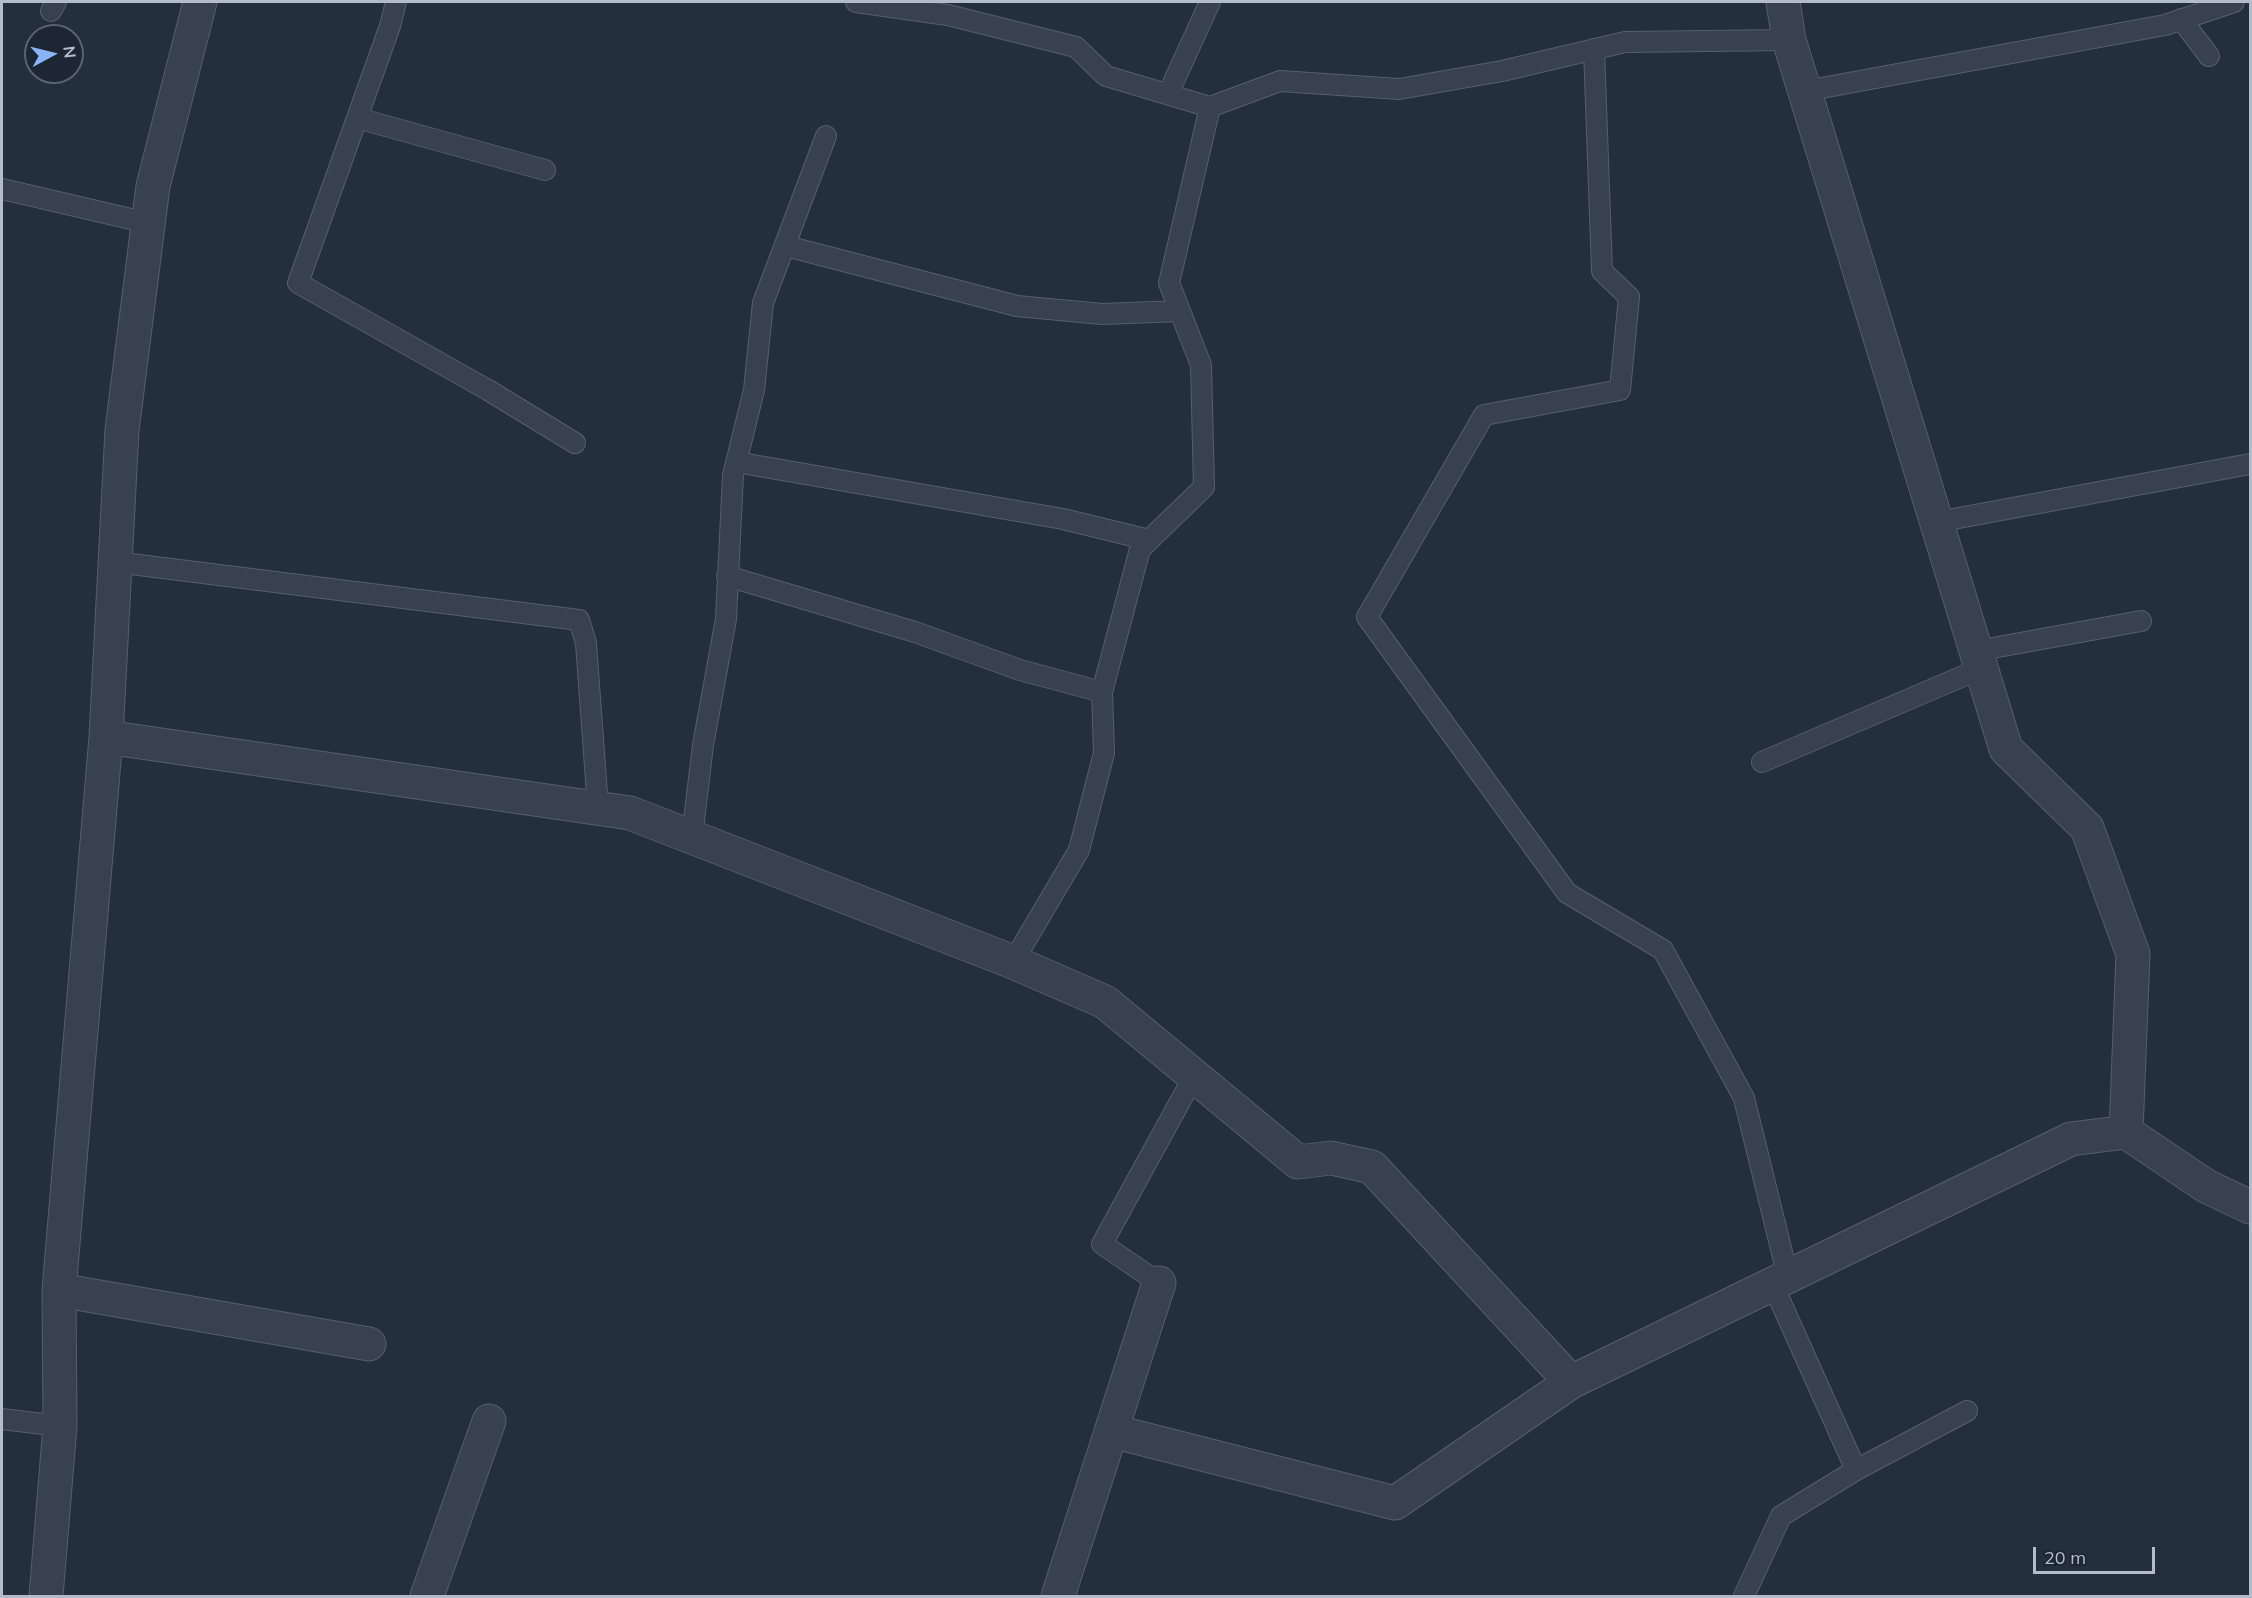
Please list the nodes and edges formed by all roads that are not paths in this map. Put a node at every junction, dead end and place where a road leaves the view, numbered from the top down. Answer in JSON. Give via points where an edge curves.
{"nodes":[{"id":1,"x":200,"y":2,"type":"edge"},
{"id":2,"x":396,"y":2,"type":"edge"},
{"id":3,"x":855,"y":2,"type":"edge"},
{"id":4,"x":1210,"y":2,"type":"edge"},
{"id":5,"x":1783,"y":2,"type":"edge"},
{"id":6,"x":2234,"y":2,"type":"edge"},
{"id":7,"x":934,"y":7,"type":"edge"},
{"id":8,"x":2181,"y":19,"type":"junction"},
{"id":9,"x":1789,"y":40,"type":"junction"},
{"id":10,"x":1594,"y":49,"type":"junction"},
{"id":11,"x":2209,"y":56,"type":"dead end"},
{"id":12,"x":1805,"y":91,"type":"junction"},
{"id":13,"x":1168,"y":94,"type":"junction"},
{"id":14,"x":1210,"y":107,"type":"junction"},
{"id":15,"x":357,"y":118,"type":"junction"},
{"id":16,"x":826,"y":136,"type":"dead end"},
{"id":17,"x":545,"y":170,"type":"dead end"},
{"id":18,"x":2,"y":189,"type":"edge"},
{"id":19,"x":148,"y":223,"type":"junction"},
{"id":20,"x":786,"y":246,"type":"junction"},
{"id":21,"x":1179,"y":311,"type":"junction"},
{"id":22,"x":575,"y":443,"type":"dead end"},
{"id":23,"x":736,"y":462,"type":"junction"},
{"id":24,"x":2250,"y":464,"type":"edge"},
{"id":25,"x":1937,"y":522,"type":"junction"},
{"id":26,"x":1149,"y":540,"type":"junction"},
{"id":27,"x":115,"y":562,"type":"junction"},
{"id":28,"x":727,"y":576,"type":"junction"},
{"id":29,"x":2140,"y":621,"type":"dead end"},
{"id":30,"x":1979,"y":660,"type":"junction"},
{"id":31,"x":1102,"y":692,"type":"junction"},
{"id":32,"x":106,"y":737,"type":"junction"},
{"id":33,"x":1762,"y":762,"type":"dead end"},
{"id":34,"x":598,"y":808,"type":"junction"},
{"id":35,"x":692,"y":837,"type":"junction"},
{"id":36,"x":1013,"y":962,"type":"junction"},
{"id":37,"x":1194,"y":1076,"type":"junction"},
{"id":38,"x":2126,"y":1132,"type":"junction"},
{"id":39,"x":2250,"y":1207,"type":"edge"},
{"id":40,"x":1781,"y":1281,"type":"junction"},
{"id":41,"x":1159,"y":1283,"type":"joint"},
{"id":42,"x":59,"y":1290,"type":"junction"},
{"id":43,"x":369,"y":1344,"type":"dead end"},
{"id":44,"x":1571,"y":1382,"type":"junction"},
{"id":45,"x":1967,"y":1411,"type":"dead end"},
{"id":46,"x":2,"y":1419,"type":"edge"},
{"id":47,"x":489,"y":1420,"type":"dead end"},
{"id":48,"x":60,"y":1426,"type":"junction"},
{"id":49,"x":1112,"y":1431,"type":"junction"},
{"id":50,"x":1856,"y":1470,"type":"junction"},
{"id":51,"x":46,"y":1596,"type":"edge"},
{"id":52,"x":427,"y":1596,"type":"edge"},
{"id":53,"x":1058,"y":1596,"type":"edge"},
{"id":54,"x":1744,"y":1596,"type":"edge"}],
"edges":[{"from":1,"to":19,"type":"street","via":[[153,186]]},
{"from":2,"to":15,"type":"lane"},
{"from":3,"to":7,"type":"lane"},
{"from":4,"to":13,"type":"lane"},
{"from":5,"to":9,"type":"street"},
{"from":6,"to":8,"type":"lane"},
{"from":7,"to":13,"type":"lane","via":[[1076,47],[1106,76]]},
{"from":8,"to":11,"type":"lane"},
{"from":8,"to":12,"type":"lane"},
{"from":9,"to":10,"type":"lane","via":[[1625,42]]},
{"from":9,"to":12,"type":"street"},
{"from":10,"to":14,"type":"lane","via":[[1502,71],[1399,89],[1280,81]]},
{"from":10,"to":40,"type":"lane","via":[[1602,271],[1629,297],[1620,390],[1484,415],[1367,616],[1567,893],[1663,950],[1744,1098]]},
{"from":12,"to":25,"type":"street"},
{"from":13,"to":14,"type":"lane"},
{"from":14,"to":21,"type":"lane","via":[[1168,282]]},
{"from":15,"to":17,"type":"lane"},
{"from":15,"to":22,"type":"lane","via":[[298,283]]},
{"from":16,"to":20,"type":"lane"},
{"from":18,"to":19,"type":"lane"},
{"from":19,"to":27,"type":"street","via":[[122,430]]},
{"from":20,"to":21,"type":"lane","via":[[1017,306],[1102,314]]},
{"from":20,"to":23,"type":"lane","via":[[763,303],[754,390]]},
{"from":21,"to":26,"type":"lane","via":[[1201,365],[1204,487]]},
{"from":23,"to":26,"type":"lane","via":[[1063,519]]},
{"from":23,"to":28,"type":"lane"},
{"from":24,"to":25,"type":"lane"},
{"from":25,"to":30,"type":"street"},
{"from":26,"to":31,"type":"lane","via":[[1140,549]]},
{"from":27,"to":32,"type":"street"},
{"from":27,"to":34,"type":"lane","via":[[579,620],[586,643]]},
{"from":28,"to":31,"type":"lane","via":[[915,632],[1020,670]]},
{"from":28,"to":35,"type":"lane","via":[[726,619],[703,745]]},
{"from":29,"to":30,"type":"lane"},
{"from":30,"to":33,"type":"lane"},
{"from":30,"to":38,"type":"street","via":[[2006,749],[2087,828],[2133,954]]},
{"from":31,"to":36,"type":"lane","via":[[1104,753],[1079,850]]},
{"from":32,"to":34,"type":"street"},
{"from":32,"to":42,"type":"street"},
{"from":34,"to":35,"type":"street","via":[[630,813]]},
{"from":35,"to":36,"type":"street"},
{"from":36,"to":37,"type":"street","via":[[1105,1002]]},
{"from":37,"to":41,"type":"lane","via":[[1102,1244]]},
{"from":37,"to":44,"type":"street","via":[[1298,1162],[1331,1158],[1372,1167]]},
{"from":38,"to":39,"type":"street","via":[[2206,1186]]},
{"from":38,"to":40,"type":"street","via":[[2071,1139]]},
{"from":40,"to":44,"type":"street"},
{"from":40,"to":50,"type":"lane"},
{"from":41,"to":49,"type":"street"},
{"from":42,"to":43,"type":"street"},
{"from":42,"to":48,"type":"street"},
{"from":44,"to":49,"type":"street","via":[[1395,1503]]},
{"from":45,"to":50,"type":"lane"},
{"from":46,"to":48,"type":"lane"},
{"from":47,"to":52,"type":"street"},
{"from":48,"to":51,"type":"street"},
{"from":49,"to":53,"type":"street"},
{"from":50,"to":54,"type":"lane","via":[[1780,1516]]}]}
